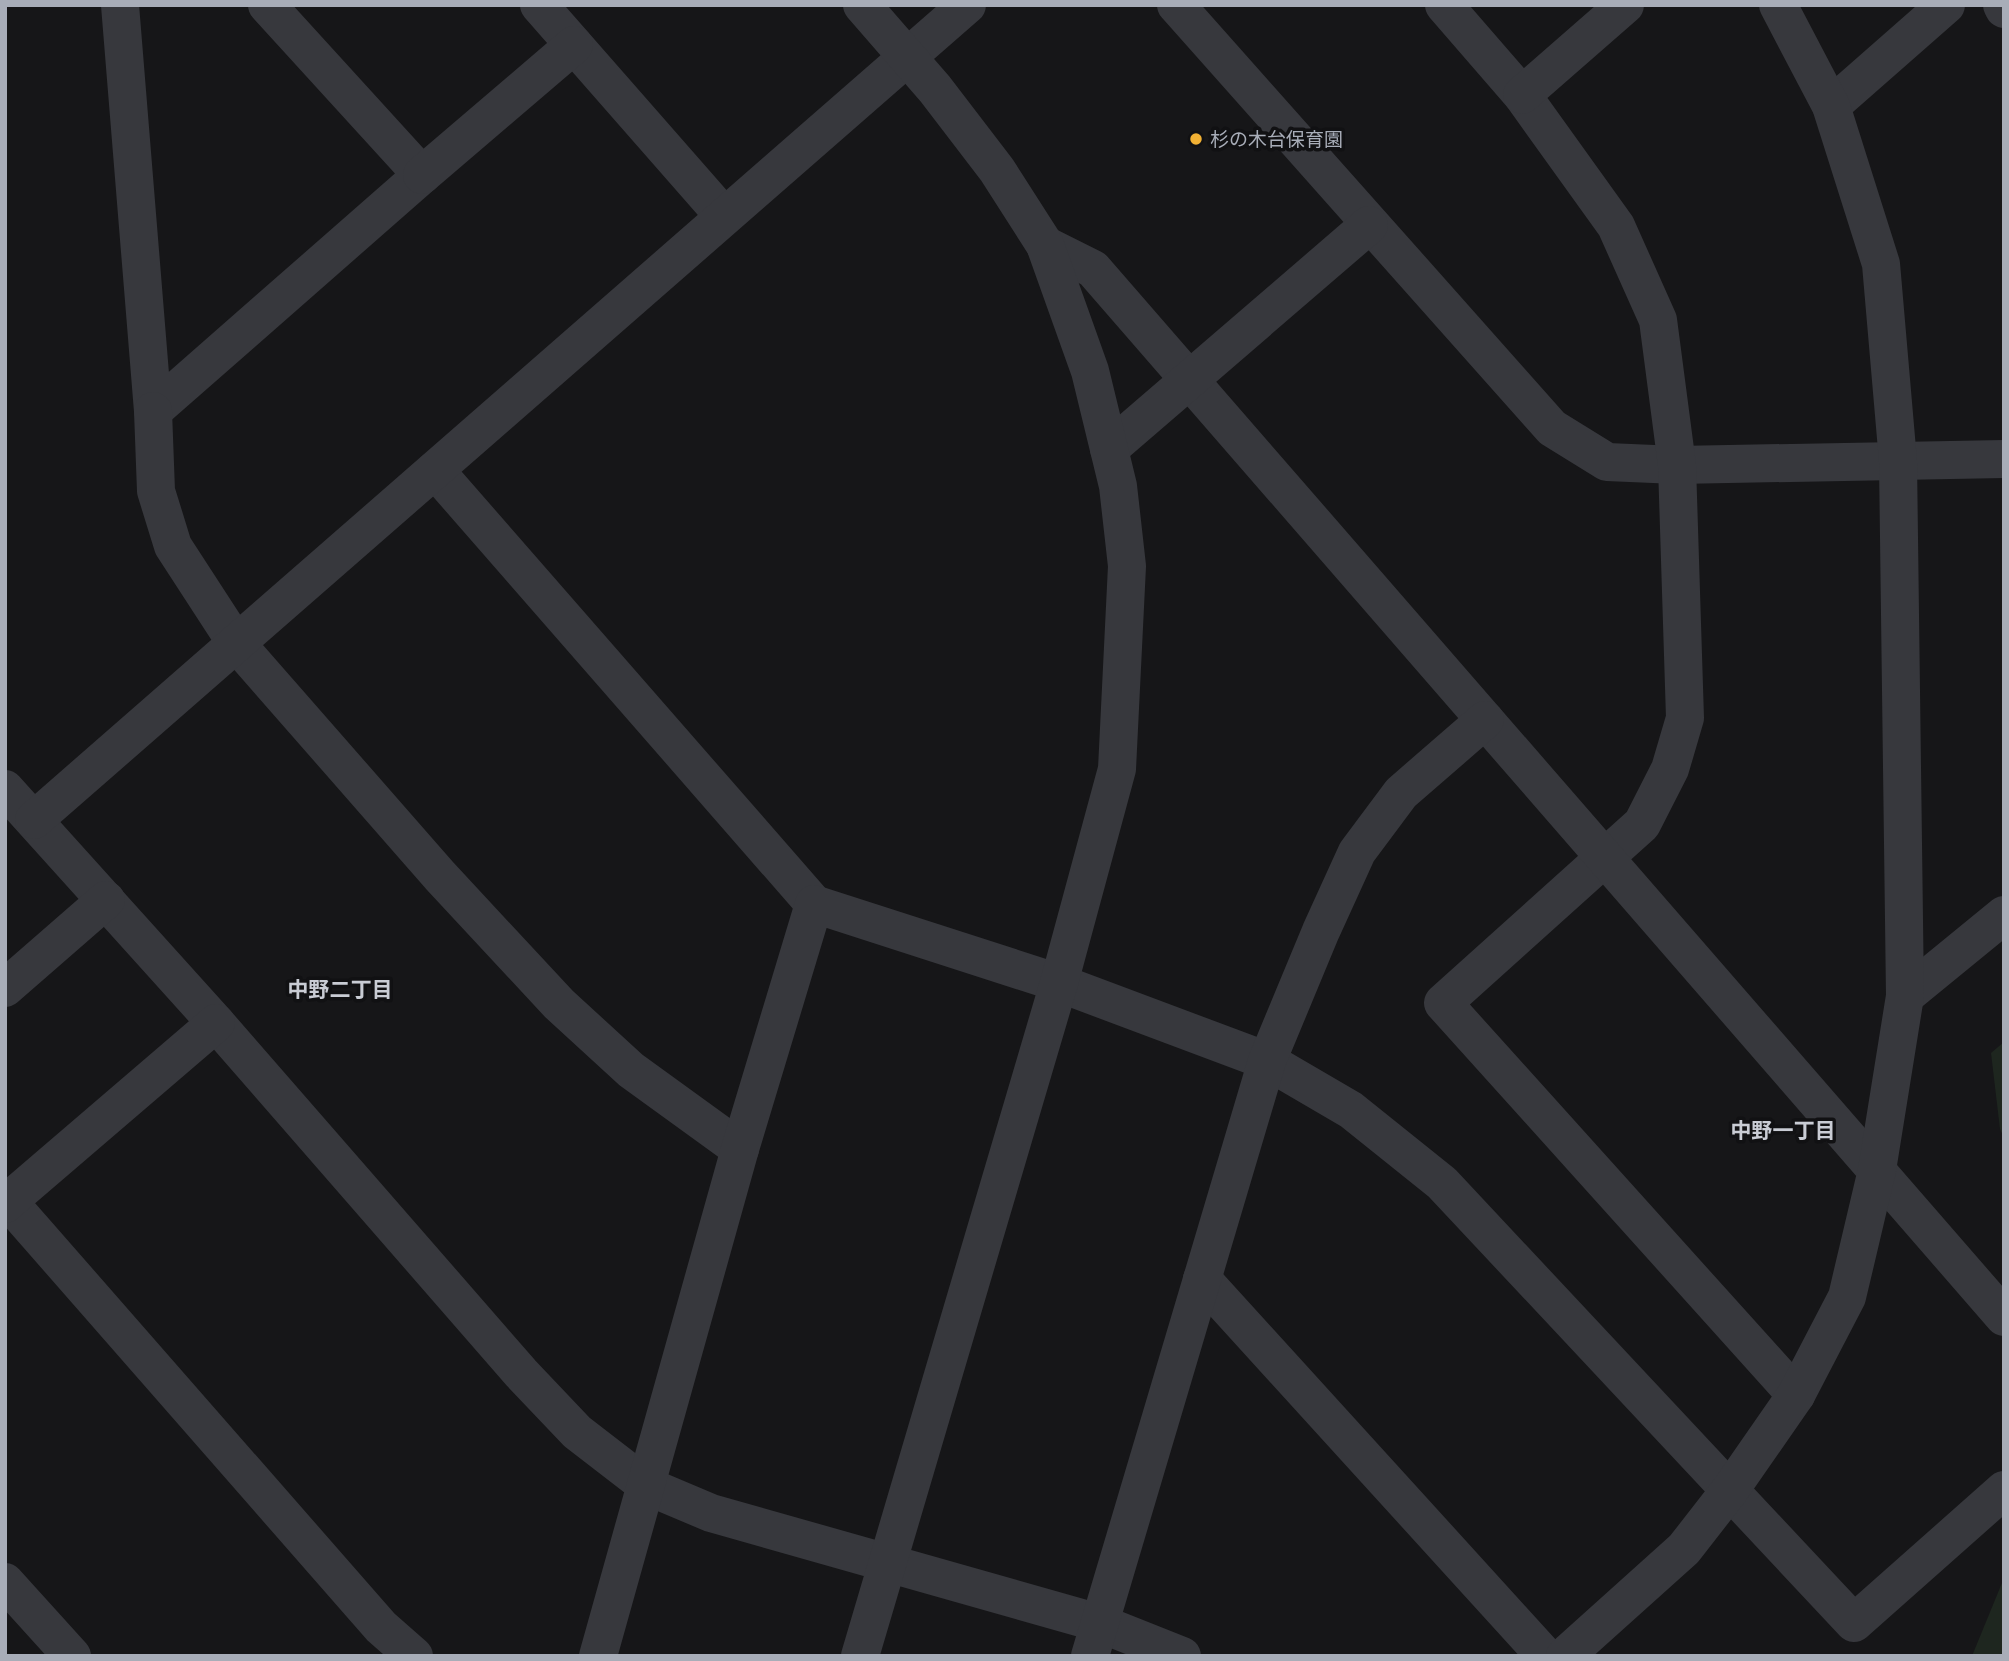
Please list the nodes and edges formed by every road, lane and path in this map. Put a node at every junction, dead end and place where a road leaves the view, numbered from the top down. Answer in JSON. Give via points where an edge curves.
{"nodes":[{"id":1,"x":120,"y":5,"type":"edge"},
{"id":2,"x":267,"y":5,"type":"edge"},
{"id":3,"x":539,"y":5,"type":"edge"},
{"id":4,"x":862,"y":5,"type":"edge"},
{"id":5,"x":967,"y":5,"type":"edge"},
{"id":6,"x":1176,"y":5,"type":"edge"},
{"id":7,"x":1444,"y":5,"type":"edge"},
{"id":8,"x":1625,"y":5,"type":"edge"},
{"id":9,"x":1778,"y":5,"type":"edge"},
{"id":10,"x":1946,"y":5,"type":"edge"},
{"id":11,"x":574,"y":45,"type":"junction"},
{"id":12,"x":907,"y":56,"type":"junction"},
{"id":13,"x":1522,"y":95,"type":"junction"},
{"id":14,"x":1830,"y":106,"type":"junction"},
{"id":15,"x":422,"y":176,"type":"junction"},
{"id":16,"x":724,"y":216,"type":"junction"},
{"id":17,"x":1369,"y":225,"type":"junction"},
{"id":18,"x":1045,"y":245,"type":"junction"},
{"id":19,"x":1189,"y":379,"type":"junction"},
{"id":20,"x":153,"y":411,"type":"junction"},
{"id":21,"x":1109,"y":449,"type":"junction"},
{"id":22,"x":2004,"y":459,"type":"edge"},
{"id":23,"x":1898,"y":461,"type":"junction"},
{"id":24,"x":1677,"y":465,"type":"junction"},
{"id":25,"x":435,"y":470,"type":"junction"},
{"id":26,"x":236,"y":643,"type":"junction"},
{"id":27,"x":1485,"y":720,"type":"junction"},
{"id":28,"x":5,"y":789,"type":"edge"},
{"id":29,"x":34,"y":821,"type":"junction"},
{"id":30,"x":1605,"y":858,"type":"junction"},
{"id":31,"x":106,"y":900,"type":"junction"},
{"id":32,"x":814,"y":904,"type":"junction"},
{"id":33,"x":2004,"y":915,"type":"edge"},
{"id":34,"x":1059,"y":983,"type":"junction"},
{"id":35,"x":5,"y":988,"type":"edge"},
{"id":36,"x":1905,"y":996,"type":"junction"},
{"id":37,"x":216,"y":1023,"type":"junction"},
{"id":38,"x":1267,"y":1061,"type":"junction"},
{"id":39,"x":740,"y":1149,"type":"junction"},
{"id":40,"x":1877,"y":1170,"type":"junction"},
{"id":41,"x":7,"y":1203,"type":"edge"},
{"id":42,"x":1202,"y":1279,"type":"junction"},
{"id":43,"x":2004,"y":1317,"type":"edge"},
{"id":44,"x":1797,"y":1395,"type":"junction"},
{"id":45,"x":647,"y":1486,"type":"junction"},
{"id":46,"x":1730,"y":1490,"type":"junction"},
{"id":47,"x":2004,"y":1490,"type":"edge"},
{"id":48,"x":887,"y":1563,"type":"junction"},
{"id":49,"x":5,"y":1582,"type":"edge"},
{"id":50,"x":1095,"y":1639,"type":"edge"},
{"id":51,"x":72,"y":1656,"type":"edge"},
{"id":52,"x":414,"y":1656,"type":"edge"},
{"id":53,"x":598,"y":1656,"type":"edge"},
{"id":54,"x":860,"y":1656,"type":"edge"},
{"id":55,"x":1182,"y":1656,"type":"edge"},
{"id":56,"x":1545,"y":1656,"type":"edge"},
{"id":57,"x":1565,"y":1656,"type":"edge"}],
"edges":[{"from":1,"to":20,"type":"street"},
{"from":2,"to":15,"type":"street"},
{"from":3,"to":11,"type":"street"},
{"from":4,"to":12,"type":"street"},
{"from":5,"to":12,"type":"street"},
{"from":6,"to":17,"type":"street"},
{"from":7,"to":13,"type":"street"},
{"from":8,"to":13,"type":"street"},
{"from":9,"to":14,"type":"street"},
{"from":10,"to":14,"type":"street"},
{"from":11,"to":15,"type":"street"},
{"from":11,"to":16,"type":"street"},
{"from":12,"to":16,"type":"street"},
{"from":12,"to":18,"type":"street","via":[[997,170]]},
{"from":13,"to":24,"type":"street","via":[[1616,226],[1658,320]]},
{"from":14,"to":23,"type":"street","via":[[1881,264]]},
{"from":15,"to":20,"type":"street"},
{"from":16,"to":25,"type":"street"},
{"from":17,"to":19,"type":"street"},
{"from":17,"to":24,"type":"street","via":[[1552,428],[1607,462]]},
{"from":18,"to":19,"type":"street","via":[[1093,270]]},
{"from":18,"to":21,"type":"street","via":[[1090,371]]},
{"from":19,"to":21,"type":"street"},
{"from":19,"to":27,"type":"street"},
{"from":20,"to":26,"type":"street","via":[[156,491],[173,546]]},
{"from":21,"to":34,"type":"street","via":[[1127,566],[1117,769]]},
{"from":22,"to":23,"type":"street"},
{"from":23,"to":24,"type":"street"},
{"from":23,"to":36,"type":"street"},
{"from":24,"to":30,"type":"street","via":[[1685,718],[1670,769],[1642,824]]},
{"from":25,"to":26,"type":"street"},
{"from":25,"to":32,"type":"street"},
{"from":26,"to":29,"type":"street"},
{"from":26,"to":39,"type":"street","via":[[440,876],[559,1003],[631,1070]]},
{"from":27,"to":30,"type":"street"},
{"from":27,"to":38,"type":"street","via":[[1401,793],[1357,852]]},
{"from":28,"to":29,"type":"street"},
{"from":29,"to":31,"type":"street"},
{"from":30,"to":40,"type":"street"},
{"from":30,"to":44,"type":"street","via":[[1443,1003]]},
{"from":31,"to":35,"type":"street"},
{"from":31,"to":37,"type":"street"},
{"from":32,"to":34,"type":"street"},
{"from":32,"to":39,"type":"street"},
{"from":33,"to":36,"type":"street"},
{"from":34,"to":38,"type":"street"},
{"from":34,"to":48,"type":"street"},
{"from":36,"to":40,"type":"street"},
{"from":37,"to":41,"type":"street"},
{"from":37,"to":45,"type":"street","via":[[521,1373],[578,1432]]},
{"from":38,"to":42,"type":"street"},
{"from":38,"to":46,"type":"street","via":[[1351,1110],[1442,1183]]},
{"from":39,"to":45,"type":"street"},
{"from":40,"to":43,"type":"street"},
{"from":40,"to":44,"type":"street","via":[[1847,1297]]},
{"from":41,"to":52,"type":"street","via":[[372,1617]]},
{"from":42,"to":50,"type":"street"},
{"from":42,"to":56,"type":"street"},
{"from":44,"to":46,"type":"street"},
{"from":45,"to":48,"type":"street","via":[[711,1513]]},
{"from":45,"to":53,"type":"street"},
{"from":46,"to":47,"type":"street","via":[[1854,1623]]},
{"from":46,"to":57,"type":"street","via":[[1684,1549]]},
{"from":48,"to":50,"type":"street"},
{"from":48,"to":54,"type":"street"},
{"from":49,"to":51,"type":"street"},
{"from":50,"to":55,"type":"street"}]}
